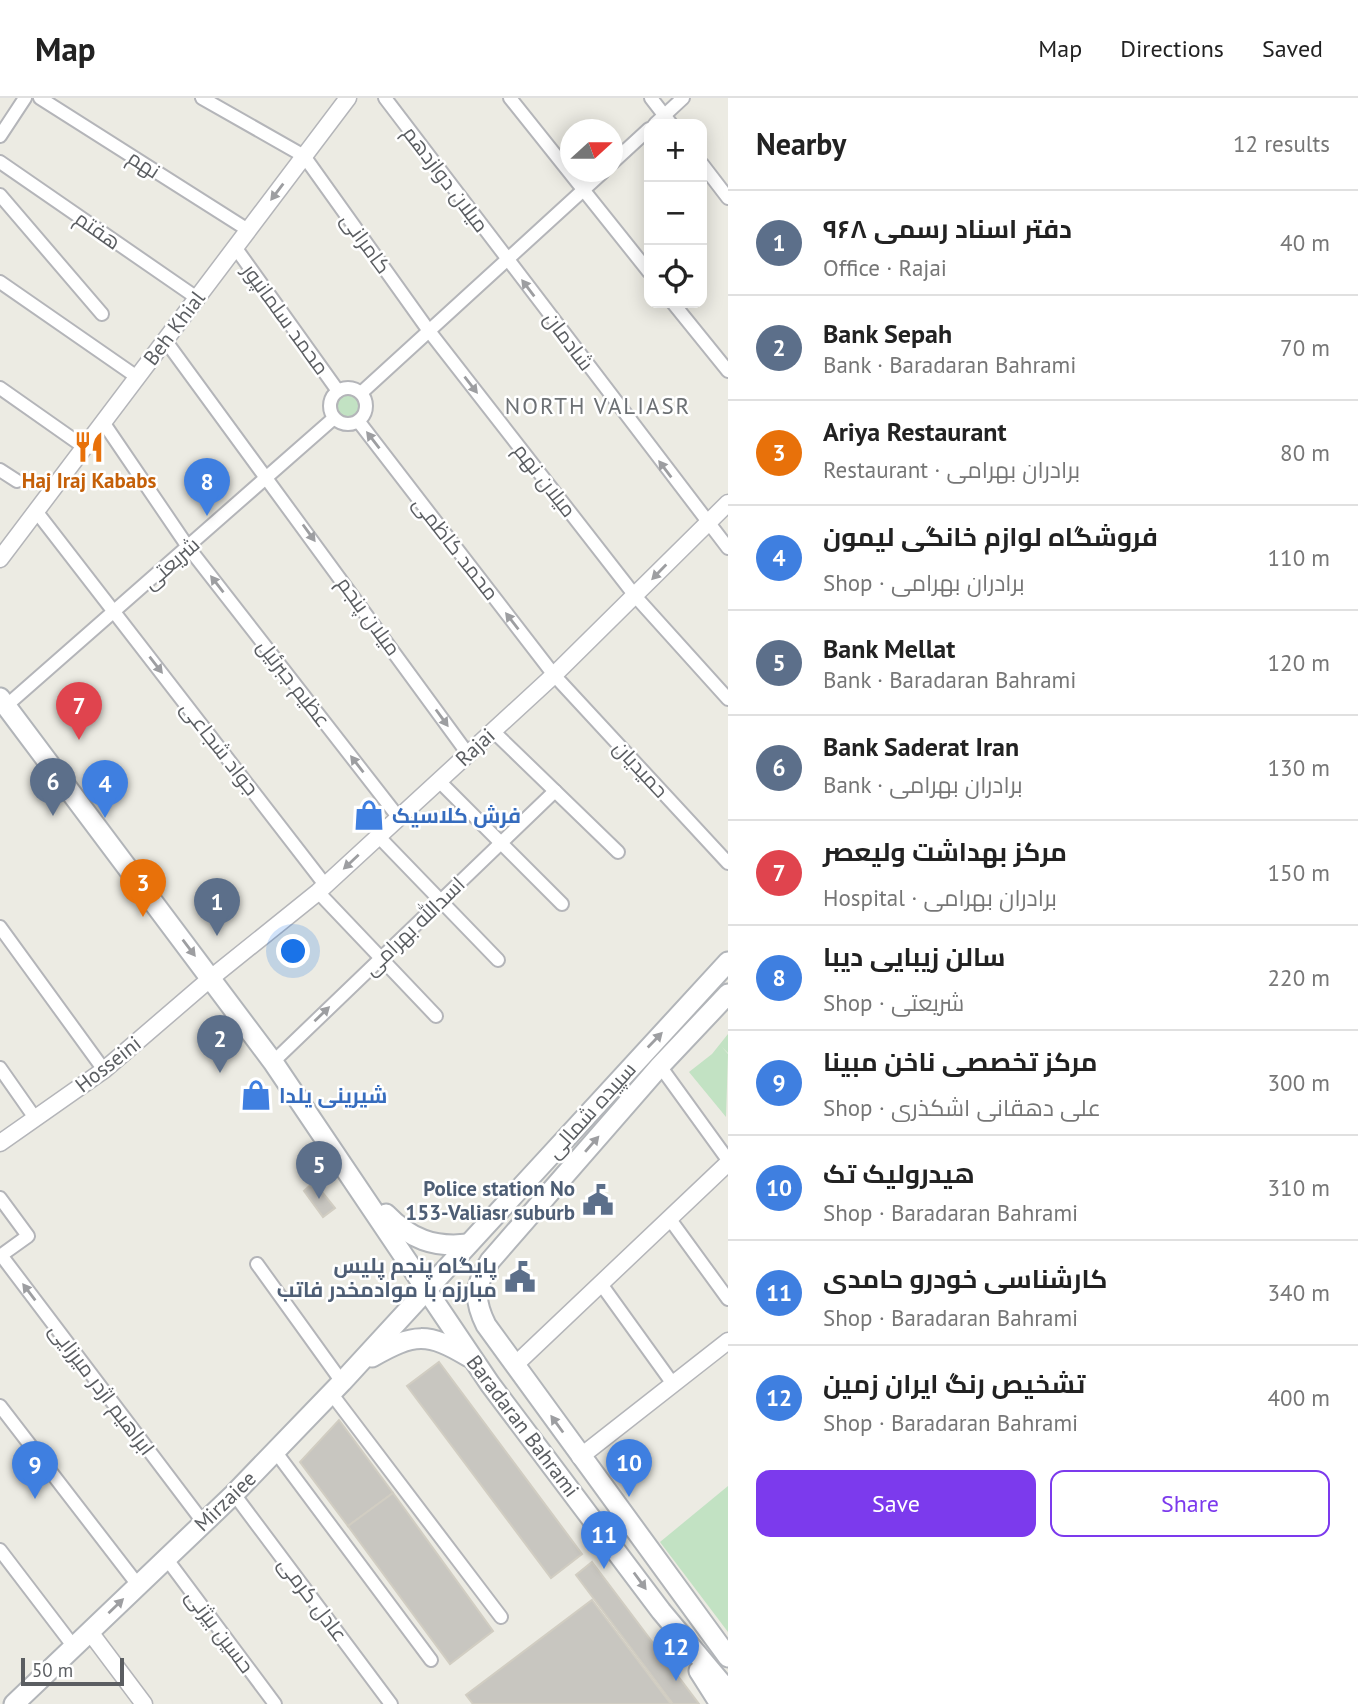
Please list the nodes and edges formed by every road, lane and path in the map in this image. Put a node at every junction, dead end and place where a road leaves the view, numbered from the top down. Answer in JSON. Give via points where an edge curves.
{"nodes":[{"id":1,"x":25,"y":98,"type":"edge"},
{"id":2,"x":40,"y":98,"type":"edge"},
{"id":3,"x":202,"y":98,"type":"edge"},
{"id":4,"x":385,"y":98,"type":"edge"},
{"id":5,"x":510,"y":98,"type":"edge"},
{"id":6,"x":652,"y":98,"type":"edge"},
{"id":7,"x":683,"y":98,"type":"edge"},
{"id":8,"x":344,"y":99,"type":"edge"},
{"id":9,"x":663,"y":119,"type":"edge"},
{"id":10,"x":666,"y":119,"type":"edge"},
{"id":11,"x":644,"y":134,"type":"edge"},
{"id":12,"x":0,"y":136,"type":"edge"},
{"id":13,"x":623,"y":153,"type":"edge"},
{"id":14,"x":303,"y":156,"type":"junction"},
{"id":15,"x":0,"y":162,"type":"edge"},
{"id":16,"x":707,"y":171,"type":"edge"},
{"id":17,"x":592,"y":182,"type":"edge"},
{"id":18,"x":583,"y":190,"type":"junction"},
{"id":19,"x":0,"y":195,"type":"edge"},
{"id":20,"x":728,"y":198,"type":"edge"},
{"id":21,"x":248,"y":230,"type":"junction"},
{"id":22,"x":235,"y":247,"type":"junction"},
{"id":23,"x":507,"y":260,"type":"junction"},
{"id":24,"x":644,"y":266,"type":"edge"},
{"id":25,"x":0,"y":282,"type":"edge"},
{"id":26,"x":197,"y":298,"type":"junction"},
{"id":27,"x":677,"y":308,"type":"edge"},
{"id":28,"x":103,"y":314,"type":"dead end"},
{"id":29,"x":429,"y":331,"type":"junction"},
{"id":30,"x":165,"y":340,"type":"junction"},
{"id":31,"x":728,"y":371,"type":"edge"},
{"id":32,"x":137,"y":377,"type":"junction"},
{"id":33,"x":0,"y":388,"type":"edge"},
{"id":34,"x":338,"y":391,"type":"junction"},
{"id":35,"x":361,"y":393,"type":"junction"},
{"id":36,"x":334,"y":418,"type":"junction"},
{"id":37,"x":103,"y":422,"type":"junction"},
{"id":38,"x":359,"y":422,"type":"junction"},
{"id":39,"x":84,"y":447,"type":"junction"},
{"id":40,"x":0,"y":470,"type":"edge"},
{"id":41,"x":269,"y":478,"type":"junction"},
{"id":42,"x":17,"y":481,"type":"dead end"},
{"id":43,"x":728,"y":503,"type":"edge"},
{"id":44,"x":36,"y":511,"type":"junction"},
{"id":45,"x":707,"y":523,"type":"junction"},
{"id":46,"x":188,"y":547,"type":"junction"},
{"id":47,"x":728,"y":548,"type":"edge"},
{"id":48,"x":0,"y":559,"type":"edge"},
{"id":49,"x":636,"y":597,"type":"junction"},
{"id":50,"x":114,"y":611,"type":"junction"},
{"id":51,"x":554,"y":675,"type":"junction"},
{"id":52,"x":728,"y":699,"type":"edge"},
{"id":53,"x":3,"y":702,"type":"edge"},
{"id":54,"x":493,"y":731,"type":"junction"},
{"id":55,"x":468,"y":754,"type":"junction"},
{"id":56,"x":439,"y":780,"type":"junction"},
{"id":57,"x":555,"y":791,"type":"junction"},
{"id":58,"x":399,"y":818,"type":"junction"},
{"id":59,"x":379,"y":837,"type":"junction"},
{"id":60,"x":502,"y":842,"type":"junction"},
{"id":61,"x":618,"y":852,"type":"dead end"},
{"id":62,"x":728,"y":863,"type":"edge"},
{"id":63,"x":322,"y":889,"type":"junction"},
{"id":64,"x":439,"y":901,"type":"junction"},
{"id":65,"x":562,"y":904,"type":"dead end"},
{"id":66,"x":0,"y":927,"type":"edge"},
{"id":67,"x":380,"y":957,"type":"junction"},
{"id":68,"x":498,"y":960,"type":"dead end"},
{"id":69,"x":728,"y":962,"type":"edge"},
{"id":70,"x":211,"y":978,"type":"junction"},
{"id":71,"x":713,"y":978,"type":"junction"},
{"id":72,"x":728,"y":994,"type":"edge"},
{"id":73,"x":436,"y":1016,"type":"dead end"},
{"id":74,"x":273,"y":1062,"type":"junction"},
{"id":75,"x":660,"y":1066,"type":"junction"},
{"id":76,"x":0,"y":1068,"type":"edge"},
{"id":77,"x":103,"y":1070,"type":"junction"},
{"id":78,"x":608,"y":1090,"type":"junction"},
{"id":79,"x":625,"y":1106,"type":"junction"},
{"id":80,"x":35,"y":1118,"type":"junction"},
{"id":81,"x":0,"y":1143,"type":"edge"},
{"id":82,"x":728,"y":1162,"type":"edge"},
{"id":83,"x":355,"y":1180,"type":"junction"},
{"id":84,"x":0,"y":1198,"type":"edge"},
{"id":85,"x":669,"y":1218,"type":"junction"},
{"id":86,"x":468,"y":1244,"type":"junction"},
{"id":87,"x":1,"y":1256,"type":"edge"},
{"id":88,"x":257,"y":1264,"type":"dead end"},
{"id":89,"x":601,"y":1284,"type":"junction"},
{"id":90,"x":426,"y":1289,"type":"junction"},
{"id":91,"x":728,"y":1299,"type":"edge"},
{"id":92,"x":728,"y":1341,"type":"edge"},
{"id":93,"x":512,"y":1361,"type":"junction"},
{"id":94,"x":359,"y":1364,"type":"junction"},
{"id":95,"x":477,"y":1366,"type":"junction"},
{"id":96,"x":673,"y":1384,"type":"junction"},
{"id":97,"x":337,"y":1387,"type":"junction"},
{"id":98,"x":0,"y":1406,"type":"edge"},
{"id":99,"x":275,"y":1451,"type":"junction"},
{"id":100,"x":580,"y":1457,"type":"junction"},
{"id":101,"x":234,"y":1494,"type":"junction"},
{"id":102,"x":203,"y":1522,"type":"junction"},
{"id":103,"x":0,"y":1550,"type":"edge"},
{"id":104,"x":166,"y":1558,"type":"junction"},
{"id":105,"x":138,"y":1585,"type":"junction"},
{"id":106,"x":661,"y":1611,"type":"junction"},
{"id":107,"x":501,"y":1617,"type":"dead end"},
{"id":108,"x":90,"y":1632,"type":"junction"},
{"id":109,"x":712,"y":1632,"type":"junction"},
{"id":110,"x":74,"y":1647,"type":"junction"},
{"id":111,"x":728,"y":1650,"type":"edge"},
{"id":112,"x":728,"y":1657,"type":"edge"},
{"id":113,"x":431,"y":1660,"type":"dead end"},
{"id":114,"x":728,"y":1691,"type":"edge"},
{"id":115,"x":14,"y":1704,"type":"edge"},
{"id":116,"x":144,"y":1704,"type":"edge"},
{"id":117,"x":275,"y":1704,"type":"edge"},
{"id":118,"x":391,"y":1704,"type":"edge"},
{"id":119,"x":720,"y":1704,"type":"edge"}],
"edges":[{"from":1,"to":12,"type":"street"},
{"from":2,"to":21,"type":"street","name":"نهم"},
{"from":3,"to":14,"type":"street"},
{"from":4,"to":23,"type":"street","name":"میلان دوازدهم"},
{"from":5,"to":18,"type":"street"},
{"from":6,"to":9,"type":"street"},
{"from":7,"to":10,"type":"street"},
{"from":8,"to":14,"type":"street","name":"Beh Khial"},
{"from":11,"to":13,"type":"street"},
{"from":14,"to":21,"type":"street","name":"Beh Khial","one_way":true},
{"from":14,"to":29,"type":"street","name":"کامرانی"},
{"from":15,"to":26,"type":"street","name":"هفتم"},
{"from":16,"to":20,"type":"street"},
{"from":17,"to":18,"type":"street"},
{"from":18,"to":23,"type":"street"},
{"from":18,"to":24,"type":"street"},
{"from":19,"to":28,"type":"street"},
{"from":21,"to":22,"type":"street","name":"Beh Khial"},
{"from":22,"to":26,"type":"street","name":"Beh Khial"},
{"from":22,"to":34,"type":"street","name":"محمد سلمانپور"},
{"from":23,"to":29,"type":"street"},
{"from":45,"to":23,"type":"street","name":"شادمان","one_way":true},
{"from":25,"to":32,"type":"street"},
{"from":26,"to":30,"type":"street","name":"Beh Khial"},
{"from":27,"to":31,"type":"street"},
{"from":29,"to":35,"type":"street"},
{"from":29,"to":49,"type":"street","name":"میلان نهم","one_way":true},
{"from":30,"to":32,"type":"street","name":"Beh Khial"},
{"from":30,"to":41,"type":"street","name":"میلان پنجم"},
{"from":32,"to":37,"type":"street","name":"Beh Khial"},
{"from":33,"to":39,"type":"street"},
{"from":34,"to":35,"type":"street","via":[[350,388]]},
{"from":34,"to":36,"type":"street","via":[[330,407]]},
{"from":35,"to":38,"type":"street","via":[[367,405]]},
{"from":36,"to":38,"type":"street","via":[[343,424]]},
{"from":36,"to":41,"type":"street","name":"شریعتی"},
{"from":37,"to":39,"type":"street","name":"Beh Khial"},
{"from":37,"to":46,"type":"street","name":"عظیم جبرئیل"},
{"from":51,"to":38,"type":"street","name":"محمد کاظمی","one_way":true},
{"from":39,"to":44,"type":"street","name":"Beh Khial"},
{"from":40,"to":42,"type":"street"},
{"from":41,"to":46,"type":"street","name":"شریعتی"},
{"from":41,"to":55,"type":"street","name":"میلان پنجم","one_way":true},
{"from":43,"to":45,"type":"street","name":"Rajai"},
{"from":44,"to":48,"type":"street","name":"Beh Khial"},
{"from":44,"to":50,"type":"street","name":"جواد شجاعی"},
{"from":45,"to":47,"type":"street","name":"شادمان"},
{"from":45,"to":49,"type":"street","name":"Rajai","one_way":true},
{"from":46,"to":50,"type":"street","name":"شریعتی"},
{"from":58,"to":46,"type":"street","name":"عظیم جبرئیل","one_way":true},
{"from":49,"to":51,"type":"street","name":"Rajai"},
{"from":49,"to":52,"type":"street","name":"میلان نهم"},
{"from":50,"to":53,"type":"street","name":"شریعتی"},
{"from":50,"to":63,"type":"street","name":"جواد شجاعی","one_way":true},
{"from":51,"to":54,"type":"street","name":"Rajai"},
{"from":51,"to":62,"type":"street","name":"حمیدیان"},
{"from":53,"to":70,"type":"main road","one_way":true},
{"from":54,"to":55,"type":"street","name":"Rajai"},
{"from":54,"to":57,"type":"street"},
{"from":55,"to":56,"type":"street","name":"Rajai"},
{"from":56,"to":58,"type":"street","name":"Rajai"},
{"from":56,"to":60,"type":"street"},
{"from":57,"to":60,"type":"street","name":"اسدالله بهرامی"},
{"from":57,"to":61,"type":"street"},
{"from":58,"to":59,"type":"street","name":"Rajai"},
{"from":59,"to":63,"type":"street","name":"Rajai","one_way":true},
{"from":59,"to":64,"type":"street"},
{"from":60,"to":64,"type":"street","name":"اسدالله بهرامی"},
{"from":60,"to":65,"type":"street"},
{"from":63,"to":67,"type":"street","name":"جواد شجاعی"},
{"from":63,"to":70,"type":"street","name":"Rajai"},
{"from":64,"to":67,"type":"street","name":"اسدالله بهرامی"},
{"from":64,"to":68,"type":"street"},
{"from":66,"to":77,"type":"street"},
{"from":67,"to":73,"type":"street","name":"جواد شجاعی"},
{"from":74,"to":67,"type":"street","name":"اسدالله بهرامی","one_way":true},
{"from":69,"to":71,"type":"main road","name":"سپیده شمالی"},
{"from":70,"to":74,"type":"main road"},
{"from":70,"to":77,"type":"street","name":"Hosseini"},
{"from":71,"to":72,"type":"main road"},
{"from":78,"to":71,"type":"main road","name":"سپیده شمالی","one_way":true},
{"from":72,"to":75,"type":"main road"},
{"from":74,"to":83,"type":"main road"},
{"from":75,"to":79,"type":"main road"},
{"from":75,"to":82,"type":"street"},
{"from":76,"to":80,"type":"street"},
{"from":77,"to":80,"type":"street","name":"Hosseini"},
{"from":78,"to":79,"type":"main road"},
{"from":78,"to":86,"type":"main road","name":"سپیده شمالی"},
{"from":93,"to":79,"type":"main road","name":"Baradaran Bahrami","one_way":true,"via":[[486,1325],[475,1292],[490,1261]]},
{"from":80,"to":81,"type":"street","name":"Hosseini"},
{"from":82,"to":85,"type":"street"},
{"from":83,"to":86,"type":"main road","via":[[403,1231],[426,1242]]},
{"from":83,"to":90,"type":"main road","name":"Baradaran Bahrami"},
{"from":84,"to":87,"type":"street","via":[[28,1236]]},
{"from":85,"to":89,"type":"street"},
{"from":85,"to":91,"type":"street"},
{"from":86,"to":90,"type":"main road","name":"سپیده شمالی"},
{"from":102,"to":87,"type":"street","name":"ابراهیم اژدر میرزایی","one_way":true},
{"from":88,"to":97,"type":"street"},
{"from":89,"to":93,"type":"street"},
{"from":89,"to":96,"type":"street"},
{"from":90,"to":94,"type":"main road","name":"Mirzaiee"},
{"from":90,"to":95,"type":"main road","name":"Baradaran Bahrami"},
{"from":92,"to":96,"type":"street"},
{"from":93,"to":95,"type":"main road","via":[[481,1352]]},
{"from":100,"to":93,"type":"main road","name":"Baradaran Bahrami","one_way":true},
{"from":94,"to":95,"type":"main road","via":[[415,1337],[442,1342]]},
{"from":94,"to":97,"type":"main road","name":"Mirzaiee"},
{"from":95,"to":106,"type":"main road","name":"Baradaran Bahrami","one_way":true},
{"from":96,"to":100,"type":"street"},
{"from":97,"to":99,"type":"main road","name":"Mirzaiee"},
{"from":97,"to":107,"type":"street"},
{"from":98,"to":105,"type":"street"},
{"from":99,"to":101,"type":"main road","name":"Mirzaiee"},
{"from":99,"to":113,"type":"street"},
{"from":100,"to":109,"type":"main road","name":"Baradaran Bahrami"},
{"from":101,"to":102,"type":"main road","name":"Mirzaiee"},
{"from":101,"to":118,"type":"street","name":"عادل کرمی"},
{"from":102,"to":104,"type":"main road","name":"Mirzaiee"},
{"from":103,"to":110,"type":"street"},
{"from":104,"to":105,"type":"main road","name":"Mirzaiee"},
{"from":104,"to":117,"type":"street","name":"حسین بیژنی"},
{"from":108,"to":105,"type":"main road","name":"Mirzaiee","one_way":true},
{"from":106,"to":114,"type":"main road","name":"Baradaran Bahrami"},
{"from":106,"to":119,"type":"main road"},
{"from":108,"to":110,"type":"main road","name":"Mirzaiee"},
{"from":108,"to":116,"type":"street"},
{"from":109,"to":111,"type":"main road"},
{"from":109,"to":112,"type":"main road","name":"Baradaran Bahrami"},
{"from":110,"to":115,"type":"main road","name":"Mirzaiee"}]}
